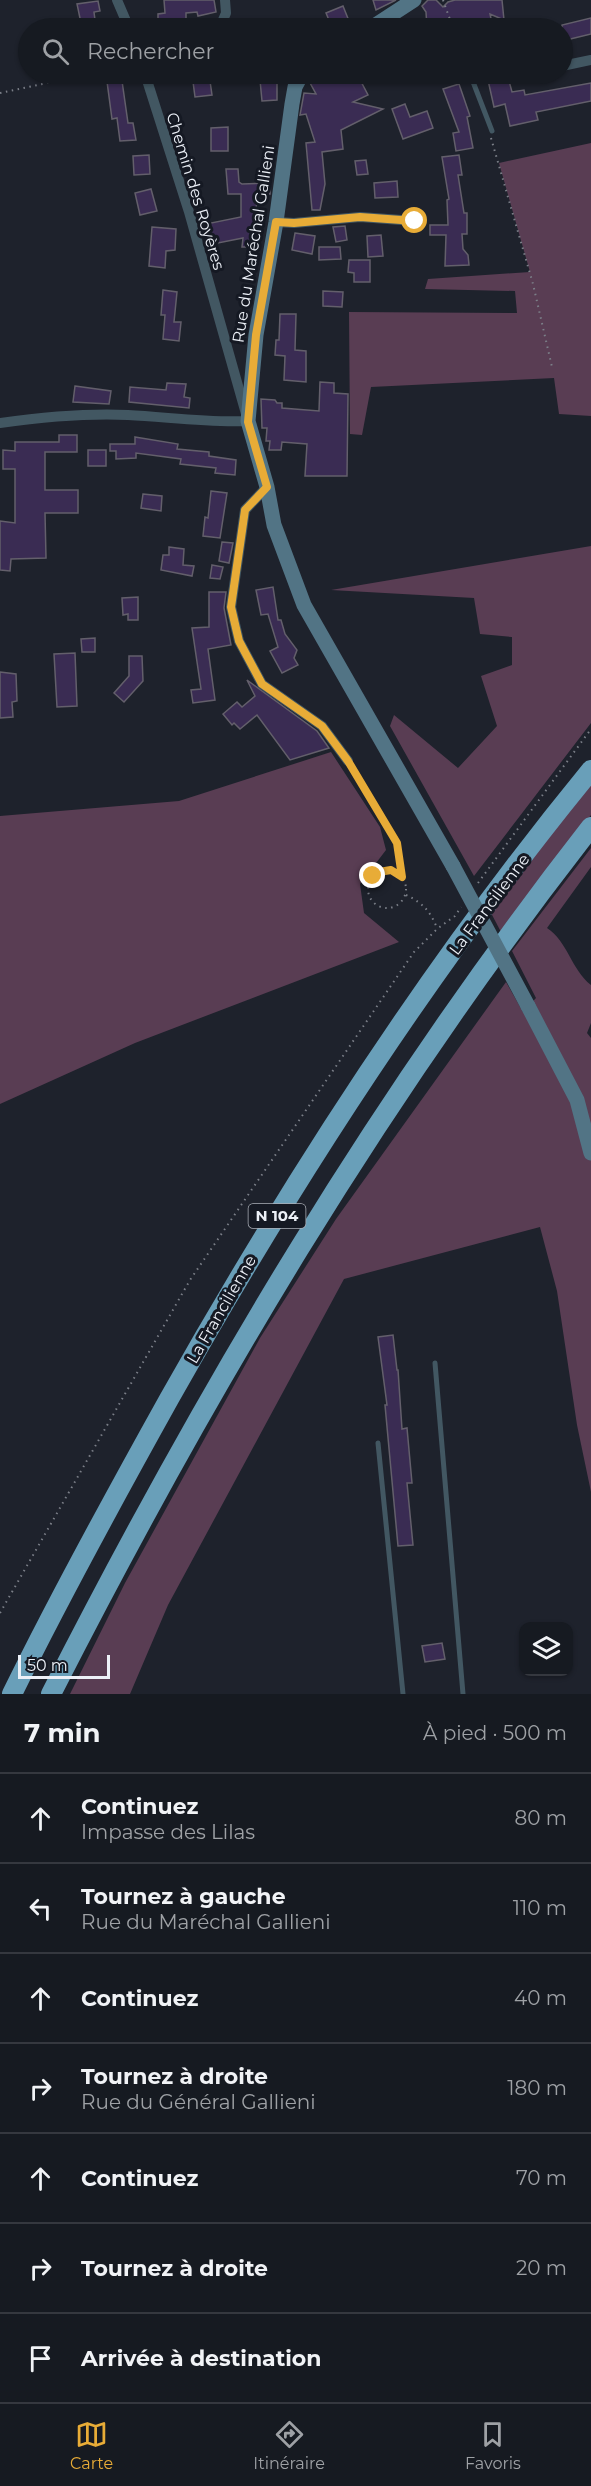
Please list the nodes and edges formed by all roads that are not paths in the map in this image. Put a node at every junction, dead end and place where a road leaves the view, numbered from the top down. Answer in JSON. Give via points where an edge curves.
{"nodes":[{"id":1,"x":117,"y":0,"type":"edge"},
{"id":2,"x":225,"y":0,"type":"edge"},
{"id":3,"x":414,"y":0,"type":"edge"},
{"id":4,"x":125,"y":18,"type":"edge"},
{"id":5,"x":224,"y":18,"type":"edge"},
{"id":6,"x":386,"y":18,"type":"edge"},
{"id":7,"x":591,"y":60,"type":"edge"},
{"id":8,"x":573,"y":64,"type":"edge"},
{"id":9,"x":148,"y":84,"type":"edge"},
{"id":10,"x":297,"y":84,"type":"edge"},
{"id":11,"x":474,"y":84,"type":"edge"},
{"id":12,"x":492,"y":131,"type":"road end"},
{"id":13,"x":415,"y":221,"type":"dead end"},
{"id":14,"x":276,"y":222,"type":"junction"},
{"id":15,"x":248,"y":422,"type":"junction"},
{"id":16,"x":0,"y":423,"type":"edge"},
{"id":17,"x":267,"y":487,"type":"junction"},
{"id":18,"x":348,"y":761,"type":"road end"},
{"id":19,"x":591,"y":770,"type":"edge"},
{"id":20,"x":591,"y":827,"type":"edge"},
{"id":21,"x":591,"y":1153,"type":"edge"},
{"id":22,"x":435,"y":1363,"type":"dead end"},
{"id":23,"x":378,"y":1443,"type":"dead end"},
{"id":24,"x":12,"y":1694,"type":"edge"},
{"id":25,"x":51,"y":1694,"type":"edge"},
{"id":26,"x":403,"y":1694,"type":"edge"},
{"id":27,"x":464,"y":1694,"type":"edge"}],
"edges":[{"from":1,"to":4,"type":"street"},
{"from":2,"to":5,"type":"street"},
{"from":3,"to":6,"type":"street"},
{"from":7,"to":8,"type":"street"},
{"from":9,"to":15,"type":"street","name":"Chemin des Royères"},
{"from":10,"to":14,"type":"street","name":"Rue du Maréchal Gallieni"},
{"from":11,"to":12,"type":"lane"},
{"from":13,"to":14,"type":"street","via":[[360,217]]},
{"from":14,"to":15,"type":"street","name":"Rue du Maréchal Gallieni","via":[[256,335]]},
{"from":15,"to":16,"type":"street","via":[[57,415]]},
{"from":15,"to":17,"type":"street"},
{"from":17,"to":18,"type":"street","via":[[245,510],[231,607],[239,641],[262,684],[322,726]]},
{"from":17,"to":21,"type":"street","bridge":true,"via":[[281,550],[304,605],[528,1006],[577,1100]]},
{"from":19,"to":24,"type":"highway","name":"La Francilienne","number":"N 104","via":[[446,961],[266,1233],[113,1498]]},
{"from":20,"to":25,"type":"highway","name":"La Francilienne","number":"N 104","via":[[478,977],[291,1259],[178,1455]]},
{"from":22,"to":27,"type":"lane"},
{"from":23,"to":26,"type":"lane"}]}
